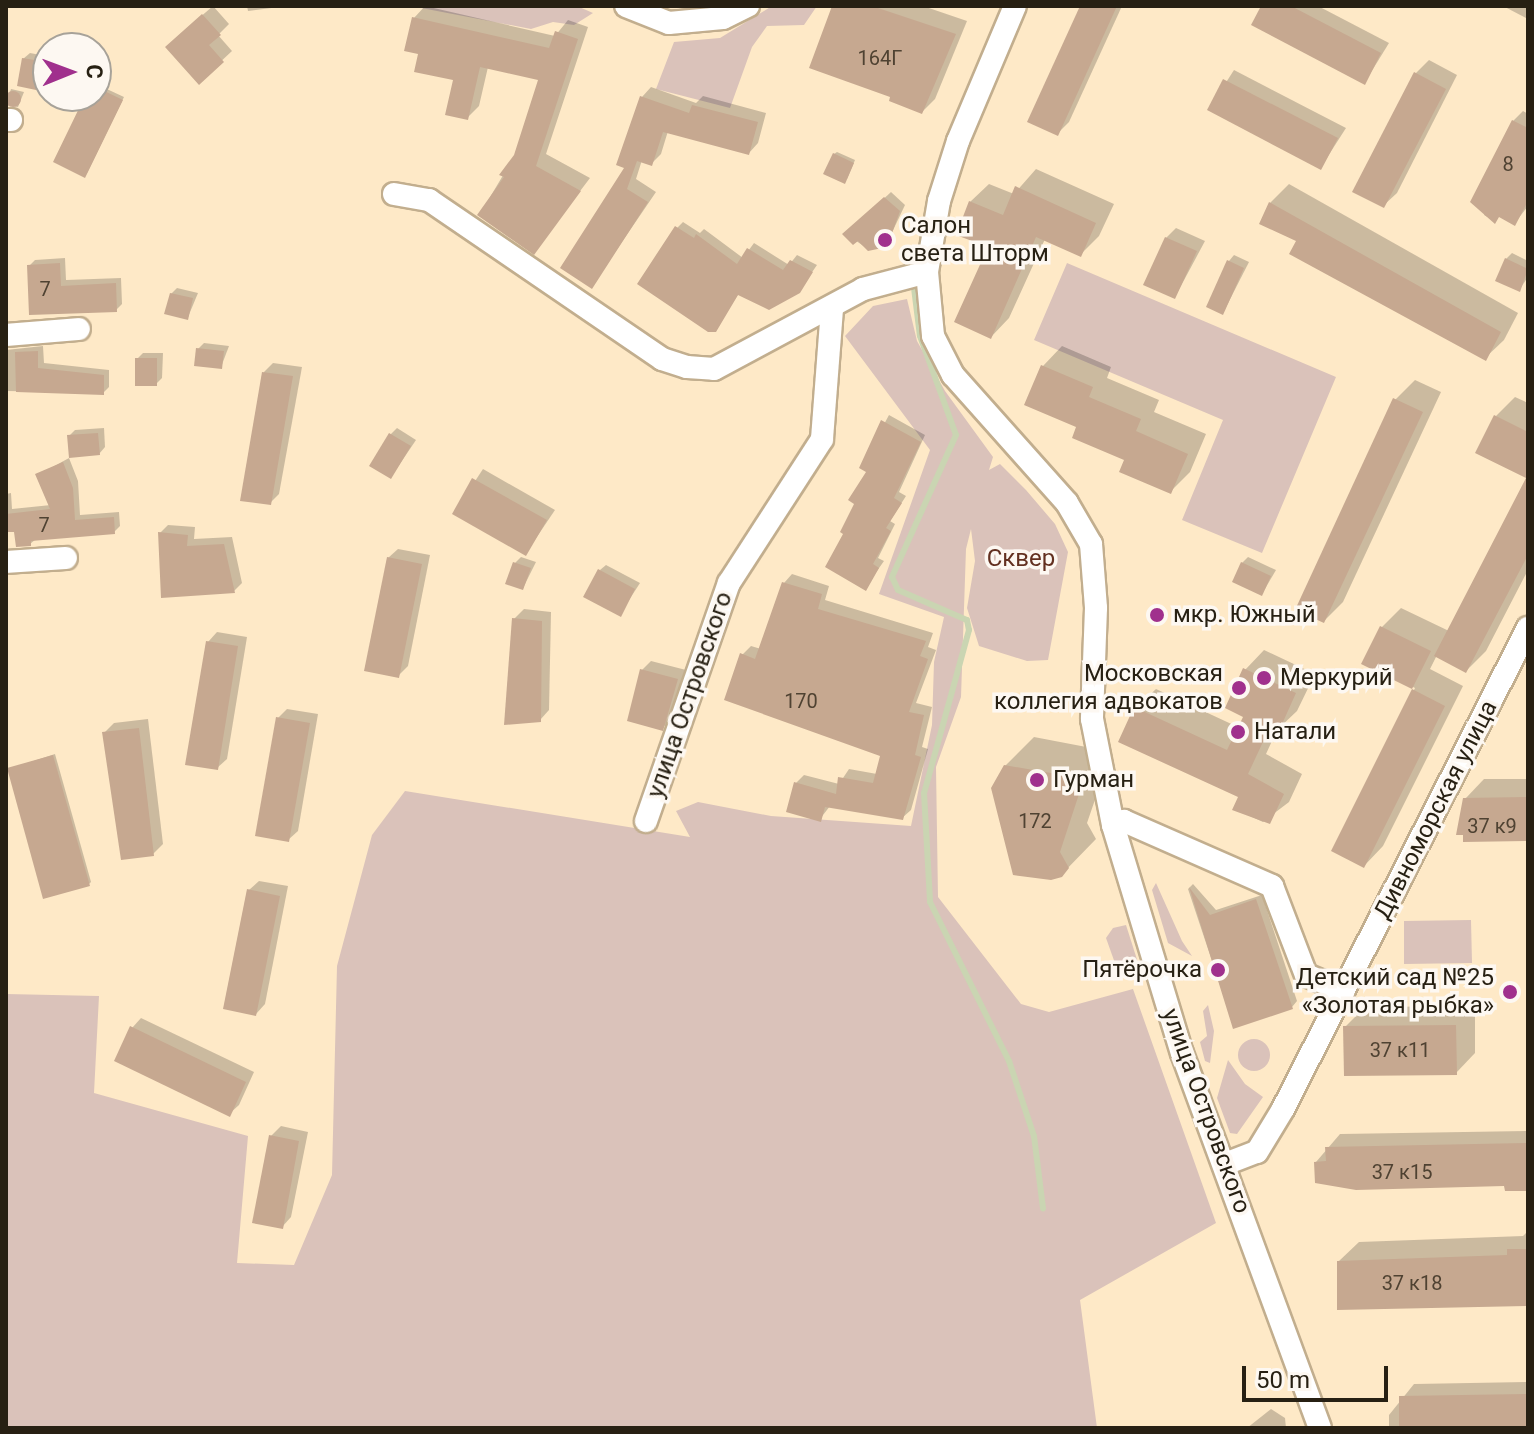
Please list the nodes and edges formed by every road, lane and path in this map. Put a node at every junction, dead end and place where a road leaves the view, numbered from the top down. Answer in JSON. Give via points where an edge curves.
{"nodes":[{"id":1,"x":626,"y":6,"type":"edge"},
{"id":2,"x":748,"y":6,"type":"edge"},
{"id":3,"x":1015,"y":6,"type":"edge"},
{"id":4,"x":394,"y":194,"type":"dead end"},
{"id":5,"x":927,"y":272,"type":"junction"},
{"id":6,"x":832,"y":308,"type":"junction"},
{"id":7,"x":79,"y":329,"type":"dead end"},
{"id":8,"x":6,"y":335,"type":"edge"},
{"id":9,"x":66,"y":558,"type":"dead end"},
{"id":10,"x":6,"y":562,"type":"edge"},
{"id":11,"x":1528,"y":628,"type":"edge"},
{"id":12,"x":646,"y":821,"type":"dead end"},
{"id":13,"x":1113,"y":825,"type":"junction"},
{"id":14,"x":1344,"y":991,"type":"junction"},
{"id":15,"x":1225,"y":1164,"type":"junction"},
{"id":16,"x":1320,"y":1428,"type":"edge"}],
"edges":[{"from":1,"to":2,"type":"street","via":[[669,23],[723,18]]},
{"from":3,"to":5,"type":"street","name":"улица Островского","via":[[951,160]]},
{"from":4,"to":6,"type":"street","via":[[429,200],[662,359],[687,367],[714,369]]},
{"from":5,"to":6,"type":"street","via":[[895,277]]},
{"from":5,"to":13,"type":"street","name":"улица Островского","via":[[928,305],[940,357],[1067,503],[1091,544],[1096,608],[1092,719]]},
{"from":6,"to":12,"type":"street","name":"улица Островского","via":[[822,439],[729,583]]},
{"from":7,"to":8,"type":"street"},
{"from":9,"to":10,"type":"street"},
{"from":11,"to":14,"type":"street","name":"Дивноморская улица"},
{"from":13,"to":14,"type":"street","via":[[1124,821],[1272,886],[1306,975]]},
{"from":13,"to":15,"type":"street","name":"улица Островского","via":[[1182,1053]]},
{"from":14,"to":15,"type":"street","name":"Дивноморская улица","via":[[1257,1152]]},
{"from":15,"to":16,"type":"street","name":"улица Островского"}]}
